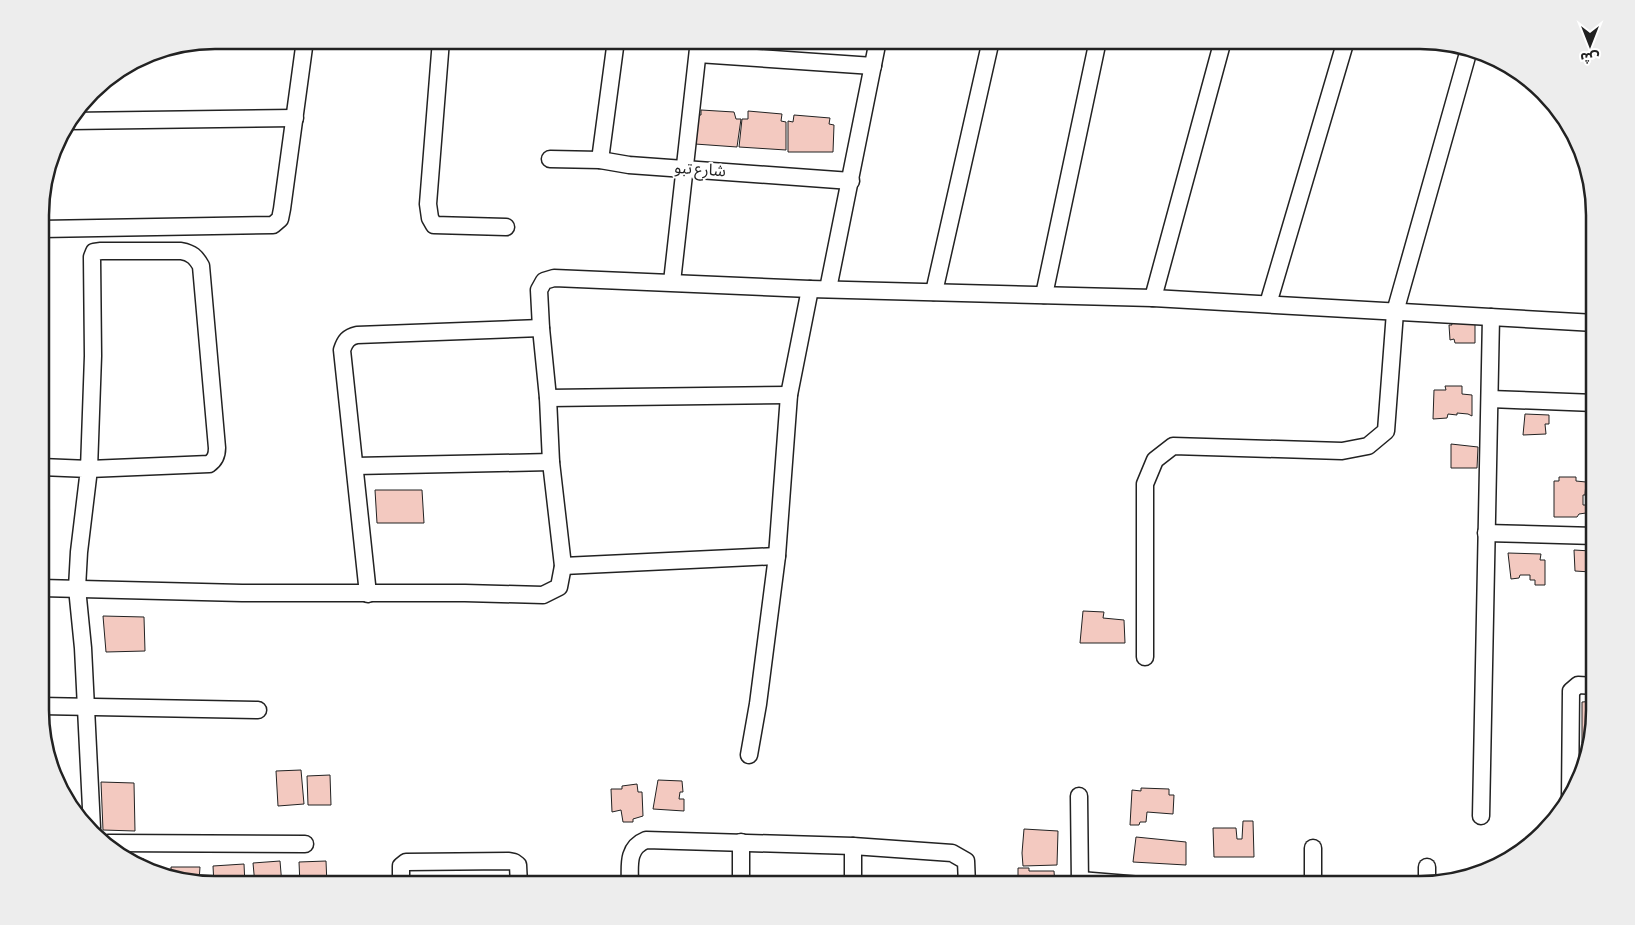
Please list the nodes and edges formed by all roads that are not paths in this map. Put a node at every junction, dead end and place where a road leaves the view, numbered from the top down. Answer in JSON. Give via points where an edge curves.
{"nodes":[{"id":1,"x":304,"y":49,"type":"edge"},
{"id":2,"x":440,"y":49,"type":"edge"},
{"id":3,"x":615,"y":49,"type":"edge"},
{"id":4,"x":698,"y":49,"type":"edge"},
{"id":5,"x":716,"y":49,"type":"edge"},
{"id":6,"x":876,"y":49,"type":"edge"},
{"id":7,"x":989,"y":49,"type":"edge"},
{"id":8,"x":1096,"y":49,"type":"edge"},
{"id":9,"x":1221,"y":49,"type":"edge"},
{"id":10,"x":1343,"y":49,"type":"edge"},
{"id":11,"x":1467,"y":55,"type":"edge"},
{"id":12,"x":873,"y":66,"type":"junction"},
{"id":13,"x":295,"y":118,"type":"junction"},
{"id":14,"x":78,"y":121,"type":"edge"},
{"id":15,"x":550,"y":159,"type":"dead end"},
{"id":16,"x":600,"y":160,"type":"junction"},
{"id":17,"x":686,"y":169,"type":"junction"},
{"id":18,"x":851,"y":180,"type":"junction"},
{"id":19,"x":506,"y":228,"type":"dead end"},
{"id":20,"x":49,"y":229,"type":"edge"},
{"id":21,"x":672,"y":282,"type":"junction"},
{"id":22,"x":810,"y":289,"type":"junction"},
{"id":23,"x":828,"y":289,"type":"junction"},
{"id":24,"x":934,"y":292,"type":"junction"},
{"id":25,"x":1044,"y":295,"type":"junction"},
{"id":26,"x":1153,"y":298,"type":"junction"},
{"id":27,"x":1268,"y":304,"type":"junction"},
{"id":28,"x":1395,"y":312,"type":"junction"},
{"id":29,"x":1491,"y":317,"type":"junction"},
{"id":30,"x":1586,"y":322,"type":"edge"},
{"id":31,"x":541,"y":328,"type":"junction"},
{"id":32,"x":789,"y":395,"type":"junction"},
{"id":33,"x":548,"y":398,"type":"junction"},
{"id":34,"x":1490,"y":399,"type":"junction"},
{"id":35,"x":1586,"y":403,"type":"edge"},
{"id":36,"x":552,"y":462,"type":"junction"},
{"id":37,"x":355,"y":466,"type":"junction"},
{"id":38,"x":49,"y":467,"type":"edge"},
{"id":39,"x":89,"y":469,"type":"junction"},
{"id":40,"x":1486,"y":533,"type":"junction"},
{"id":41,"x":1586,"y":536,"type":"edge"},
{"id":42,"x":777,"y":556,"type":"junction"},
{"id":43,"x":563,"y":566,"type":"junction"},
{"id":44,"x":49,"y":588,"type":"edge"},
{"id":45,"x":77,"y":588,"type":"junction"},
{"id":46,"x":368,"y":594,"type":"junction"},
{"id":47,"x":1145,"y":657,"type":"dead end"},
{"id":48,"x":1586,"y":685,"type":"edge"},
{"id":49,"x":49,"y":706,"type":"edge"},
{"id":50,"x":86,"y":706,"type":"junction"},
{"id":51,"x":258,"y":710,"type":"dead end"},
{"id":52,"x":750,"y":756,"type":"dead end"},
{"id":53,"x":1570,"y":781,"type":"edge"},
{"id":54,"x":1079,"y":796,"type":"dead end"},
{"id":55,"x":1481,"y":816,"type":"dead end"},
{"id":56,"x":92,"y":822,"type":"edge"},
{"id":57,"x":741,"y":842,"type":"junction"},
{"id":58,"x":116,"y":843,"type":"edge"},
{"id":59,"x":305,"y":844,"type":"dead end"},
{"id":60,"x":853,"y":846,"type":"junction"},
{"id":61,"x":1313,"y":848,"type":"dead end"},
{"id":62,"x":1427,"y":867,"type":"dead end"},
{"id":63,"x":401,"y":876,"type":"edge"},
{"id":64,"x":519,"y":876,"type":"edge"},
{"id":65,"x":630,"y":876,"type":"edge"},
{"id":66,"x":741,"y":876,"type":"edge"},
{"id":67,"x":853,"y":876,"type":"edge"},
{"id":68,"x":967,"y":876,"type":"edge"},
{"id":69,"x":1080,"y":876,"type":"edge"},
{"id":70,"x":1313,"y":876,"type":"edge"},
{"id":71,"x":1427,"y":876,"type":"edge"}],
"edges":[{"from":1,"to":13,"type":"street"},
{"from":2,"to":19,"type":"street","via":[[428,204],[430,218],[434,225]]},
{"from":3,"to":16,"type":"street"},
{"from":4,"to":17,"type":"street"},
{"from":5,"to":12,"type":"street"},
{"from":6,"to":12,"type":"street"},
{"from":7,"to":24,"type":"street"},
{"from":8,"to":25,"type":"street"},
{"from":9,"to":26,"type":"street"},
{"from":10,"to":27,"type":"street"},
{"from":11,"to":28,"type":"street"},
{"from":12,"to":18,"type":"street"},
{"from":13,"to":14,"type":"street"},
{"from":13,"to":20,"type":"street","via":[[282,209],[280,218],[272,224]]},
{"from":15,"to":16,"type":"street","name":"شارع تبو"},
{"from":16,"to":17,"type":"street","name":"شارع تبو"},
{"from":17,"to":18,"type":"street","name":"شارع تبو"},
{"from":17,"to":21,"type":"street"},
{"from":18,"to":23,"type":"street"},
{"from":21,"to":22,"type":"street"},
{"from":21,"to":31,"type":"street","via":[[554,278],[544,281],[539,290]]},
{"from":22,"to":23,"type":"street"},
{"from":22,"to":32,"type":"street"},
{"from":23,"to":24,"type":"street"},
{"from":24,"to":25,"type":"street"},
{"from":25,"to":26,"type":"street"},
{"from":26,"to":27,"type":"street"},
{"from":27,"to":28,"type":"street"},
{"from":28,"to":29,"type":"street"},
{"from":28,"to":47,"type":"street","via":[[1386,431],[1368,446],[1342,451],[1173,446],[1155,460],[1145,484]]},
{"from":29,"to":30,"type":"street"},
{"from":29,"to":34,"type":"street"},
{"from":31,"to":33,"type":"street"},
{"from":31,"to":37,"type":"street","via":[[350,336],[342,350]]},
{"from":32,"to":33,"type":"street"},
{"from":32,"to":42,"type":"street"},
{"from":33,"to":36,"type":"street"},
{"from":34,"to":35,"type":"street"},
{"from":34,"to":40,"type":"street"},
{"from":36,"to":37,"type":"street"},
{"from":36,"to":43,"type":"street"},
{"from":37,"to":46,"type":"street"},
{"from":38,"to":39,"type":"street"},
{"from":39,"to":39,"type":"street","via":[[92,256],[94,252],[101,251],[189,252],[202,266],[217,455],[209,464]]},
{"from":39,"to":45,"type":"street"},
{"from":40,"to":41,"type":"street"},
{"from":40,"to":55,"type":"street"},
{"from":42,"to":43,"type":"street"},
{"from":42,"to":52,"type":"street"},
{"from":43,"to":46,"type":"street","via":[[559,587],[543,595],[465,592]]},
{"from":44,"to":45,"type":"street"},
{"from":45,"to":46,"type":"street"},
{"from":45,"to":50,"type":"street"},
{"from":48,"to":53,"type":"street","via":[[1578,685],[1571,691]]},
{"from":49,"to":50,"type":"street"},
{"from":50,"to":51,"type":"street"},
{"from":50,"to":56,"type":"street"},
{"from":54,"to":69,"type":"street"},
{"from":57,"to":60,"type":"street"},
{"from":57,"to":65,"type":"street","via":[[646,840],[633,850]]},
{"from":57,"to":66,"type":"street"},
{"from":58,"to":59,"type":"street"},
{"from":60,"to":67,"type":"street"},
{"from":60,"to":68,"type":"street","via":[[952,853],[966,860]]},
{"from":61,"to":70,"type":"street"},
{"from":62,"to":71,"type":"street"},
{"from":63,"to":64,"type":"street","via":[[401,866],[406,862],[509,861],[518,865]]}]}
